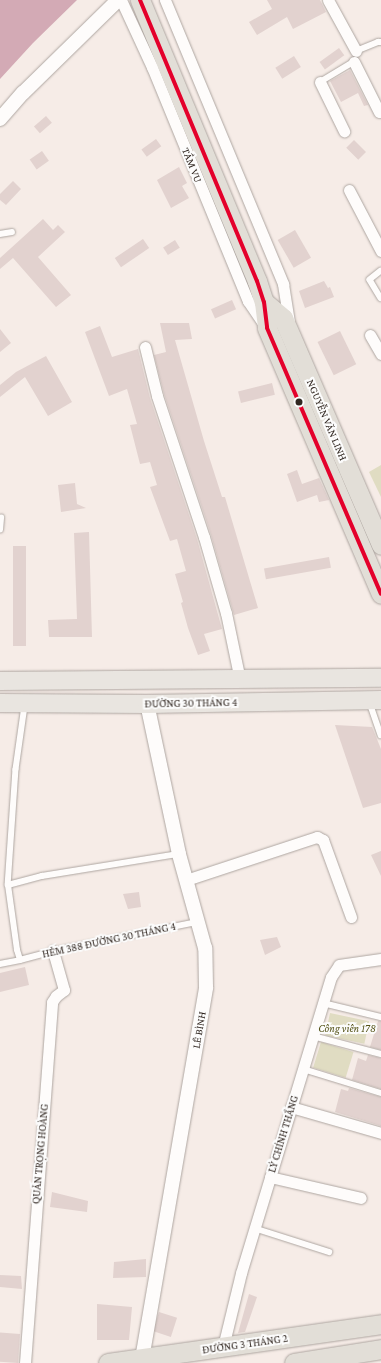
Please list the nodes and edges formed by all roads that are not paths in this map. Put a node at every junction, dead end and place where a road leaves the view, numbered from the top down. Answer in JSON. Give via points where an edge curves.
{"nodes":[{"id":1,"x":118,"y":0,"type":"edge"},
{"id":2,"x":121,"y":0,"type":"edge"},
{"id":3,"x":140,"y":0,"type":"edge"},
{"id":4,"x":165,"y":0,"type":"edge"},
{"id":5,"x":328,"y":0,"type":"edge"},
{"id":6,"x":381,"y":42,"type":"edge"},
{"id":7,"x":355,"y":57,"type":"junction"},
{"id":8,"x":320,"y":82,"type":"joint"},
{"id":9,"x":379,"y":112,"type":"dead end"},
{"id":10,"x":0,"y":119,"type":"edge"},
{"id":11,"x":344,"y":131,"type":"dead end"},
{"id":12,"x":349,"y":190,"type":"dead end"},
{"id":13,"x":12,"y":232,"type":"dead end"},
{"id":14,"x":0,"y":234,"type":"edge"},
{"id":15,"x":381,"y":250,"type":"edge"},
{"id":16,"x":381,"y":271,"type":"edge"},
{"id":17,"x":381,"y":298,"type":"edge"},
{"id":18,"x":264,"y":302,"type":"junction"},
{"id":19,"x":266,"y":328,"type":"junction"},
{"id":20,"x":290,"y":333,"type":"junction"},
{"id":21,"x":370,"y":335,"type":"dead end"},
{"id":22,"x":145,"y":347,"type":"dead end"},
{"id":23,"x":381,"y":354,"type":"edge"},
{"id":24,"x":1,"y":518,"type":"dead end"},
{"id":25,"x":0,"y":530,"type":"edge"},
{"id":26,"x":381,"y":545,"type":"edge"},
{"id":27,"x":381,"y":594,"type":"edge"},
{"id":28,"x":381,"y":678,"type":"edge"},
{"id":29,"x":240,"y":680,"type":"junction"},
{"id":30,"x":0,"y":681,"type":"edge"},
{"id":31,"x":375,"y":700,"type":"edge"},
{"id":32,"x":0,"y":703,"type":"edge"},
{"id":33,"x":24,"y":703,"type":"junction"},
{"id":34,"x":147,"y":704,"type":"junction"},
{"id":35,"x":381,"y":735,"type":"edge"},
{"id":36,"x":179,"y":854,"type":"junction"},
{"id":37,"x":186,"y":880,"type":"junction"},
{"id":38,"x":8,"y":885,"type":"junction"},
{"id":39,"x":351,"y":917,"type":"dead end"},
{"id":40,"x":198,"y":922,"type":"junction"},
{"id":41,"x":53,"y":951,"type":"junction"},
{"id":42,"x":381,"y":959,"type":"edge"},
{"id":43,"x":20,"y":960,"type":"junction"},
{"id":44,"x":0,"y":964,"type":"edge"},
{"id":45,"x":323,"y":1003,"type":"junction"},
{"id":46,"x":381,"y":1017,"type":"edge"},
{"id":47,"x":313,"y":1036,"type":"junction"},
{"id":48,"x":381,"y":1054,"type":"edge"},
{"id":49,"x":303,"y":1068,"type":"junction"},
{"id":50,"x":381,"y":1093,"type":"edge"},
{"id":51,"x":291,"y":1107,"type":"junction"},
{"id":52,"x":381,"y":1133,"type":"edge"},
{"id":53,"x":270,"y":1177,"type":"junction"},
{"id":54,"x":361,"y":1198,"type":"dead end"},
{"id":55,"x":254,"y":1228,"type":"junction"},
{"id":56,"x":329,"y":1252,"type":"dead end"},
{"id":57,"x":381,"y":1324,"type":"edge"},
{"id":58,"x":223,"y":1347,"type":"junction"},
{"id":59,"x":381,"y":1349,"type":"edge"},
{"id":60,"x":142,"y":1359,"type":"junction"},
{"id":61,"x":25,"y":1363,"type":"edge"},
{"id":62,"x":108,"y":1363,"type":"edge"},
{"id":63,"x":294,"y":1363,"type":"edge"}],
"edges":[{"from":1,"to":10,"type":"street"},
{"from":2,"to":19,"type":"street","name":"TẦM VU","via":[[152,67],[248,301]]},
{"from":3,"to":18,"type":"highway","name":"NGUYỄN VĂN LINH"},
{"from":4,"to":20,"type":"street","via":[[283,284]]},
{"from":5,"to":7,"type":"street"},
{"from":6,"to":7,"type":"lane"},
{"from":7,"to":8,"type":"lane"},
{"from":7,"to":9,"type":"street"},
{"from":8,"to":11,"type":"street"},
{"from":12,"to":15,"type":"street"},
{"from":13,"to":14,"type":"lane"},
{"from":16,"to":17,"type":"lane","via":[[370,280]]},
{"from":18,"to":19,"type":"highway","name":"NGUYỄN VĂN LINH"},
{"from":18,"to":20,"type":"highway","name":"NGUYỄN VĂN LINH","via":[[283,318]]},
{"from":19,"to":27,"type":"highway","name":"NGUYỄN VĂN LINH"},
{"from":20,"to":26,"type":"highway","name":"NGUYỄN VĂN LINH"},
{"from":21,"to":23,"type":"street"},
{"from":22,"to":29,"type":"street","via":[[156,396],[204,537],[226,613]]},
{"from":24,"to":25,"type":"lane"},
{"from":28,"to":29,"type":"main road","name":"ĐƯỜNG 30 THÁNG 4"},
{"from":29,"to":30,"type":"main road","name":"ĐƯỜNG 30 THÁNG 4"},
{"from":31,"to":34,"type":"main road","name":"ĐƯỜNG 30 THÁNG 4"},
{"from":31,"to":35,"type":"lane"},
{"from":32,"to":33,"type":"main road","name":"ĐƯỜNG 30 THÁNG 4"},
{"from":33,"to":34,"type":"main road","name":"ĐƯỜNG 30 THÁNG 4"},
{"from":33,"to":38,"type":"lane","via":[[26,710],[16,768]]},
{"from":34,"to":36,"type":"street","name":"LÊ BÌNH"},
{"from":36,"to":37,"type":"street","name":"LÊ BÌNH"},
{"from":36,"to":38,"type":"lane","via":[[42,876]]},
{"from":37,"to":39,"type":"street","via":[[317,837],[323,840]]},
{"from":37,"to":40,"type":"street","name":"LÊ BÌNH"},
{"from":38,"to":43,"type":"lane"},
{"from":40,"to":41,"type":"lane","name":"HẺM 388 ĐƯỜNG 30 THÁNG 4"},
{"from":40,"to":60,"type":"street","name":"LÊ BÌNH","via":[[205,948],[206,988]]},
{"from":41,"to":43,"type":"lane","name":"HẺM 388 ĐƯỜNG 30 THÁNG 4"},
{"from":41,"to":61,"type":"street","name":"QUẢN TRỌNG HOÀNG","via":[[64,990],[52,1002]]},
{"from":42,"to":45,"type":"street","name":"LÝ CHÍNH THẮNG","via":[[339,965],[331,977]]},
{"from":43,"to":44,"type":"lane","name":"HẺM 388 ĐƯỜNG 30 THÁNG 4"},
{"from":45,"to":46,"type":"lane"},
{"from":45,"to":47,"type":"street","name":"LÝ CHÍNH THẮNG"},
{"from":47,"to":48,"type":"lane"},
{"from":47,"to":49,"type":"street","name":"LÝ CHÍNH THẮNG"},
{"from":49,"to":50,"type":"lane"},
{"from":49,"to":51,"type":"street","name":"LÝ CHÍNH THẮNG"},
{"from":51,"to":52,"type":"street"},
{"from":51,"to":53,"type":"street","name":"LÝ CHÍNH THẮNG"},
{"from":53,"to":54,"type":"street"},
{"from":53,"to":55,"type":"street","name":"LÝ CHÍNH THẮNG"},
{"from":55,"to":56,"type":"lane"},
{"from":55,"to":58,"type":"street","name":"LÝ CHÍNH THẮNG"},
{"from":57,"to":58,"type":"highway","name":"ĐƯỜNG 3 THÁNG 2"},
{"from":58,"to":60,"type":"highway","name":"ĐƯỜNG 3 THÁNG 2"},
{"from":59,"to":63,"type":"highway"},
{"from":60,"to":62,"type":"highway","name":"ĐƯỜNG 3 THÁNG 2"}]}
